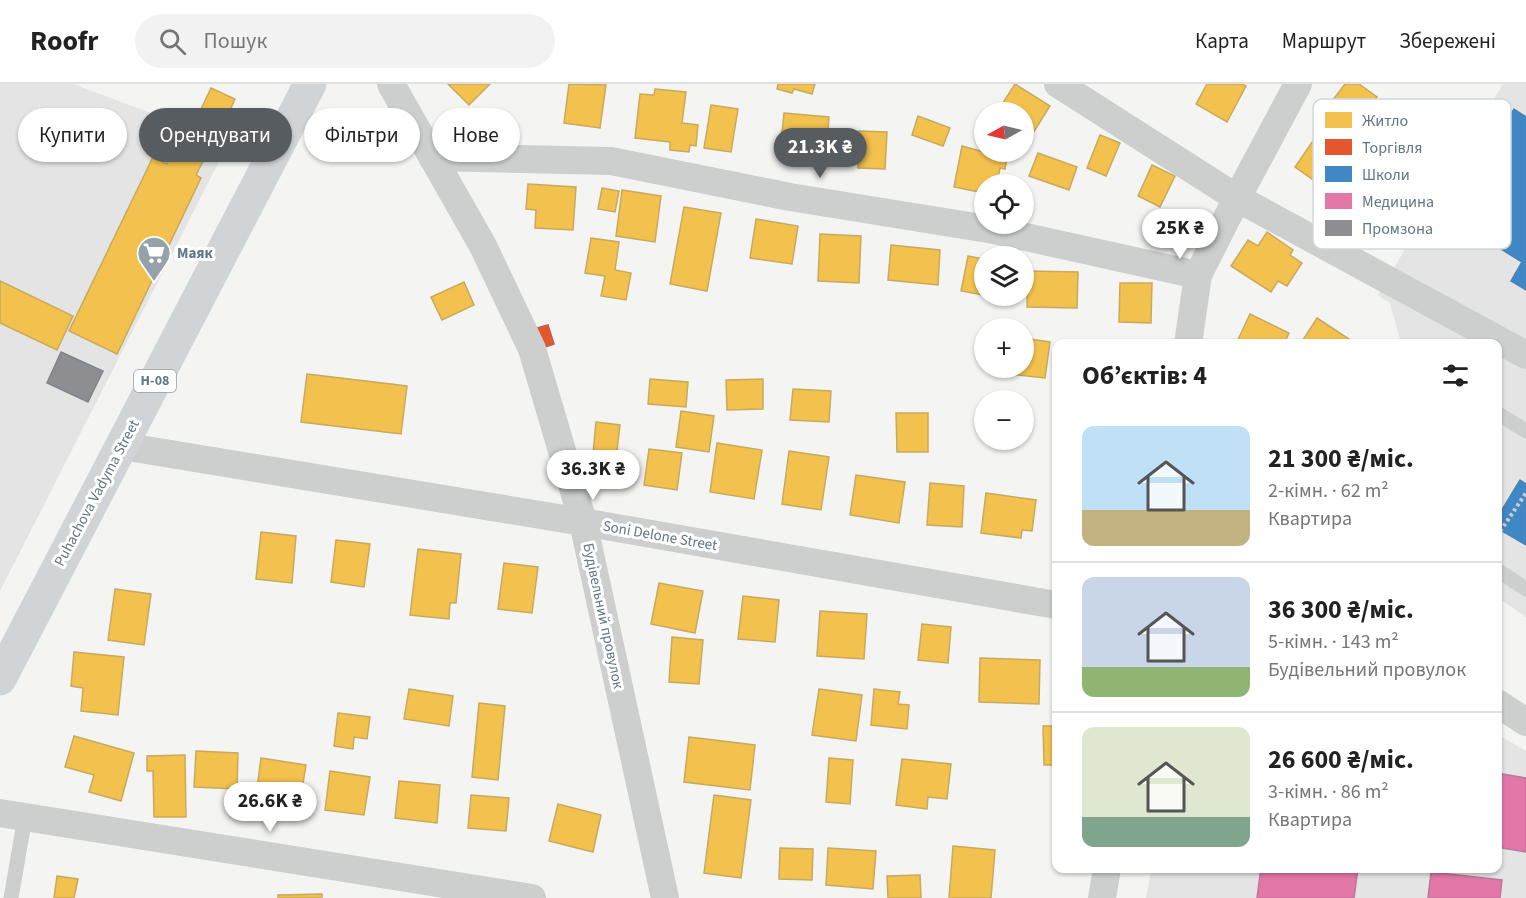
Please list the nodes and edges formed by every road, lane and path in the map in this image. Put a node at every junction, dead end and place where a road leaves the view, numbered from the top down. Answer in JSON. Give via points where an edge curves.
{"nodes":[{"id":1,"x":310,"y":84,"type":"edge"},
{"id":2,"x":391,"y":84,"type":"edge"},
{"id":3,"x":1058,"y":84,"type":"edge"},
{"id":4,"x":1298,"y":84,"type":"edge"},
{"id":5,"x":432,"y":157,"type":"edge"},
{"id":6,"x":520,"y":159,"type":"edge"},
{"id":7,"x":435,"y":162,"type":"edge"},
{"id":8,"x":1237,"y":198,"type":"junction"},
{"id":9,"x":1313,"y":239,"type":"edge"},
{"id":10,"x":1331,"y":249,"type":"edge"},
{"id":11,"x":1198,"y":275,"type":"junction"},
{"id":12,"x":1189,"y":339,"type":"edge"},
{"id":13,"x":1497,"y":339,"type":"edge"},
{"id":14,"x":1502,"y":342,"type":"edge"},
{"id":15,"x":1526,"y":355,"type":"edge"},
{"id":16,"x":1502,"y":416,"type":"edge"},
{"id":17,"x":1526,"y":431,"type":"edge"},
{"id":18,"x":122,"y":446,"type":"junction"},
{"id":19,"x":1526,"y":493,"type":"edge"},
{"id":20,"x":583,"y":522,"type":"junction"},
{"id":21,"x":1502,"y":529,"type":"edge"},
{"id":22,"x":1502,"y":573,"type":"edge"},
{"id":23,"x":1526,"y":589,"type":"edge"},
{"id":24,"x":1052,"y":604,"type":"edge"},
{"id":25,"x":0,"y":679,"type":"edge"},
{"id":26,"x":1502,"y":706,"type":"edge"},
{"id":27,"x":1526,"y":722,"type":"edge"},
{"id":28,"x":12,"y":815,"type":"edge"},
{"id":29,"x":1106,"y":873,"type":"edge"},
{"id":30,"x":10,"y":898,"type":"edge"},
{"id":31,"x":532,"y":898,"type":"edge"},
{"id":32,"x":665,"y":898,"type":"edge"},
{"id":33,"x":1102,"y":898,"type":"edge"}],
"edges":[{"from":1,"to":18,"type":"main road","name":"Puhachova Vadyma Street","number":"Н-08"},
{"from":2,"to":5,"type":"street","name":"Будівельний провулок"},
{"from":3,"to":8,"type":"street"},
{"from":4,"to":8,"type":"street"},
{"from":6,"to":11,"type":"street","via":[[610,161],[790,197],[994,230]]},
{"from":7,"to":20,"type":"street","name":"Будівельний провулок","via":[[483,246],[532,349]]},
{"from":8,"to":9,"type":"street"},
{"from":8,"to":11,"type":"street"},
{"from":10,"to":13,"type":"street"},
{"from":11,"to":12,"type":"street"},
{"from":14,"to":15,"type":"street"},
{"from":16,"to":17,"type":"lane"},
{"from":18,"to":20,"type":"street","name":"Soni Delone Street"},
{"from":18,"to":25,"type":"main road","name":"Puhachova Vadyma Street","number":"Н-08"},
{"from":19,"to":21,"type":"path"},
{"from":20,"to":24,"type":"street","name":"Soni Delone Street"},
{"from":20,"to":32,"type":"street","name":"Будівельний провулок"},
{"from":22,"to":23,"type":"lane"},
{"from":26,"to":27,"type":"street"},
{"from":28,"to":30,"type":"lane"},
{"from":28,"to":31,"type":"street"},
{"from":29,"to":33,"type":"street"}]}
